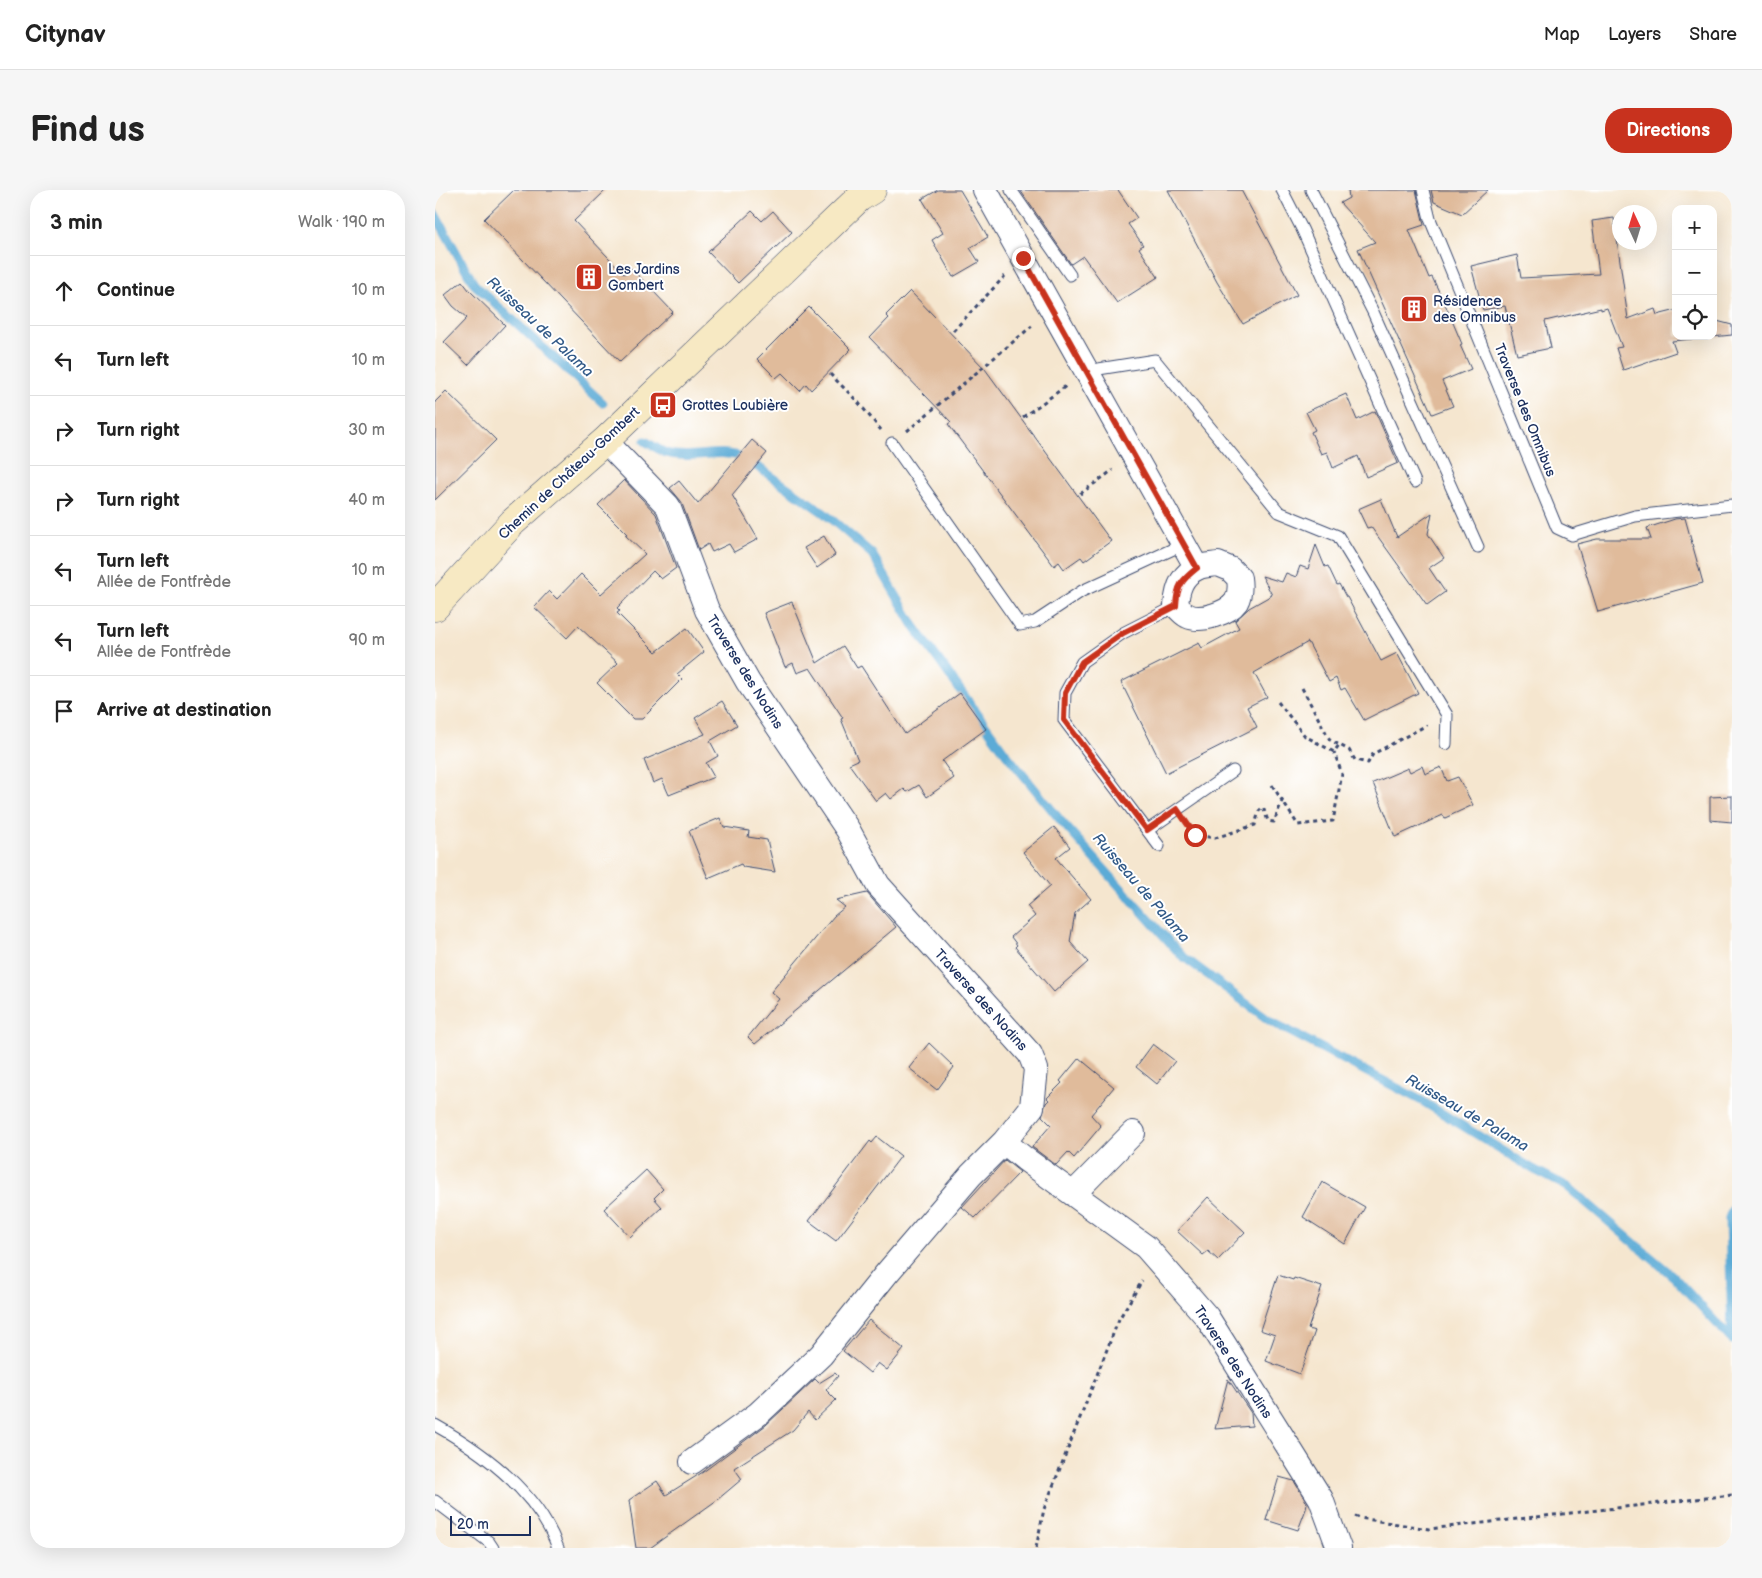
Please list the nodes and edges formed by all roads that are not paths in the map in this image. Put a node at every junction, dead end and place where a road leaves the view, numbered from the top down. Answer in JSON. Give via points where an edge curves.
{"nodes":[{"id":1,"x":985,"y":190,"type":"edge"},
{"id":2,"x":1011,"y":190,"type":"edge"},
{"id":3,"x":1282,"y":190,"type":"edge"},
{"id":4,"x":1311,"y":190,"type":"edge"},
{"id":5,"x":1423,"y":190,"type":"edge"},
{"id":6,"x":858,"y":192,"type":"edge"},
{"id":7,"x":1069,"y":275,"type":"dead end"},
{"id":8,"x":1087,"y":371,"type":"junction"},
{"id":9,"x":605,"y":441,"type":"junction"},
{"id":10,"x":892,"y":443,"type":"road end"},
{"id":11,"x":1415,"y":482,"type":"dead end"},
{"id":12,"x":1732,"y":505,"type":"edge"},
{"id":13,"x":1184,"y":544,"type":"junction"},
{"id":14,"x":1478,"y":547,"type":"dead end"},
{"id":15,"x":1197,"y":568,"type":"junction"},
{"id":16,"x":435,"y":606,"type":"edge"},
{"id":17,"x":1176,"y":606,"type":"junction"},
{"id":18,"x":1446,"y":744,"type":"dead end"},
{"id":19,"x":1233,"y":771,"type":"dead end"},
{"id":20,"x":1147,"y":830,"type":"junction"},
{"id":21,"x":1159,"y":846,"type":"dead end"},
{"id":22,"x":1133,"y":1133,"type":"dead end"},
{"id":23,"x":1004,"y":1142,"type":"junction"},
{"id":24,"x":1073,"y":1194,"type":"junction"},
{"id":25,"x":435,"y":1425,"type":"edge"},
{"id":26,"x":693,"y":1462,"type":"dead end"},
{"id":27,"x":435,"y":1501,"type":"edge"},
{"id":28,"x":493,"y":1548,"type":"edge"},
{"id":29,"x":558,"y":1548,"type":"edge"},
{"id":30,"x":1339,"y":1548,"type":"edge"}],
"edges":[{"from":1,"to":8,"type":"street"},
{"from":2,"to":7,"type":"lane"},
{"from":3,"to":11,"type":"lane"},
{"from":4,"to":14,"type":"lane","via":[[1373,312]]},
{"from":5,"to":12,"type":"lane","name":"Traverse des Omnibus","via":[[1430,219],[1557,528],[1572,535],[1635,516]]},
{"from":6,"to":9,"type":"street","name":"Chemin de Château-Gombert"},
{"from":8,"to":13,"type":"street"},
{"from":8,"to":18,"type":"lane","via":[[1155,360],[1279,512],[1338,536],[1447,715]]},
{"from":9,"to":16,"type":"street","name":"Chemin de Château-Gombert","via":[[513,522]]},
{"from":9,"to":23,"type":"street","name":"Traverse des Nodins","via":[[668,506],[707,610],[748,682],[848,830],[878,885],[1030,1054],[1036,1069],[1032,1107]]},
{"from":10,"to":13,"type":"lane","via":[[1020,625],[1035,622],[1082,591]]},
{"from":13,"to":15,"type":"street"},
{"from":15,"to":17,"type":"street","via":[[1183,579],[1177,591]]},
{"from":15,"to":17,"type":"street","via":[[1217,564],[1230,569],[1239,578],[1236,602],[1222,613],[1206,618],[1188,616]]},
{"from":17,"to":20,"type":"lane","via":[[1123,633],[1082,662],[1065,693],[1064,720]]},
{"from":19,"to":20,"type":"lane"},
{"from":20,"to":21,"type":"lane"},
{"from":22,"to":24,"type":"street"},
{"from":23,"to":24,"type":"street","name":"Traverse des Nodins"},
{"from":23,"to":26,"type":"street","via":[[971,1175],[821,1355],[758,1414]]},
{"from":24,"to":30,"type":"street","name":"Traverse des Nodins","via":[[1156,1256],[1207,1318],[1321,1499]]},
{"from":25,"to":29,"type":"lane","via":[[472,1448],[517,1486],[545,1519]]},
{"from":27,"to":28,"type":"lane"}]}
